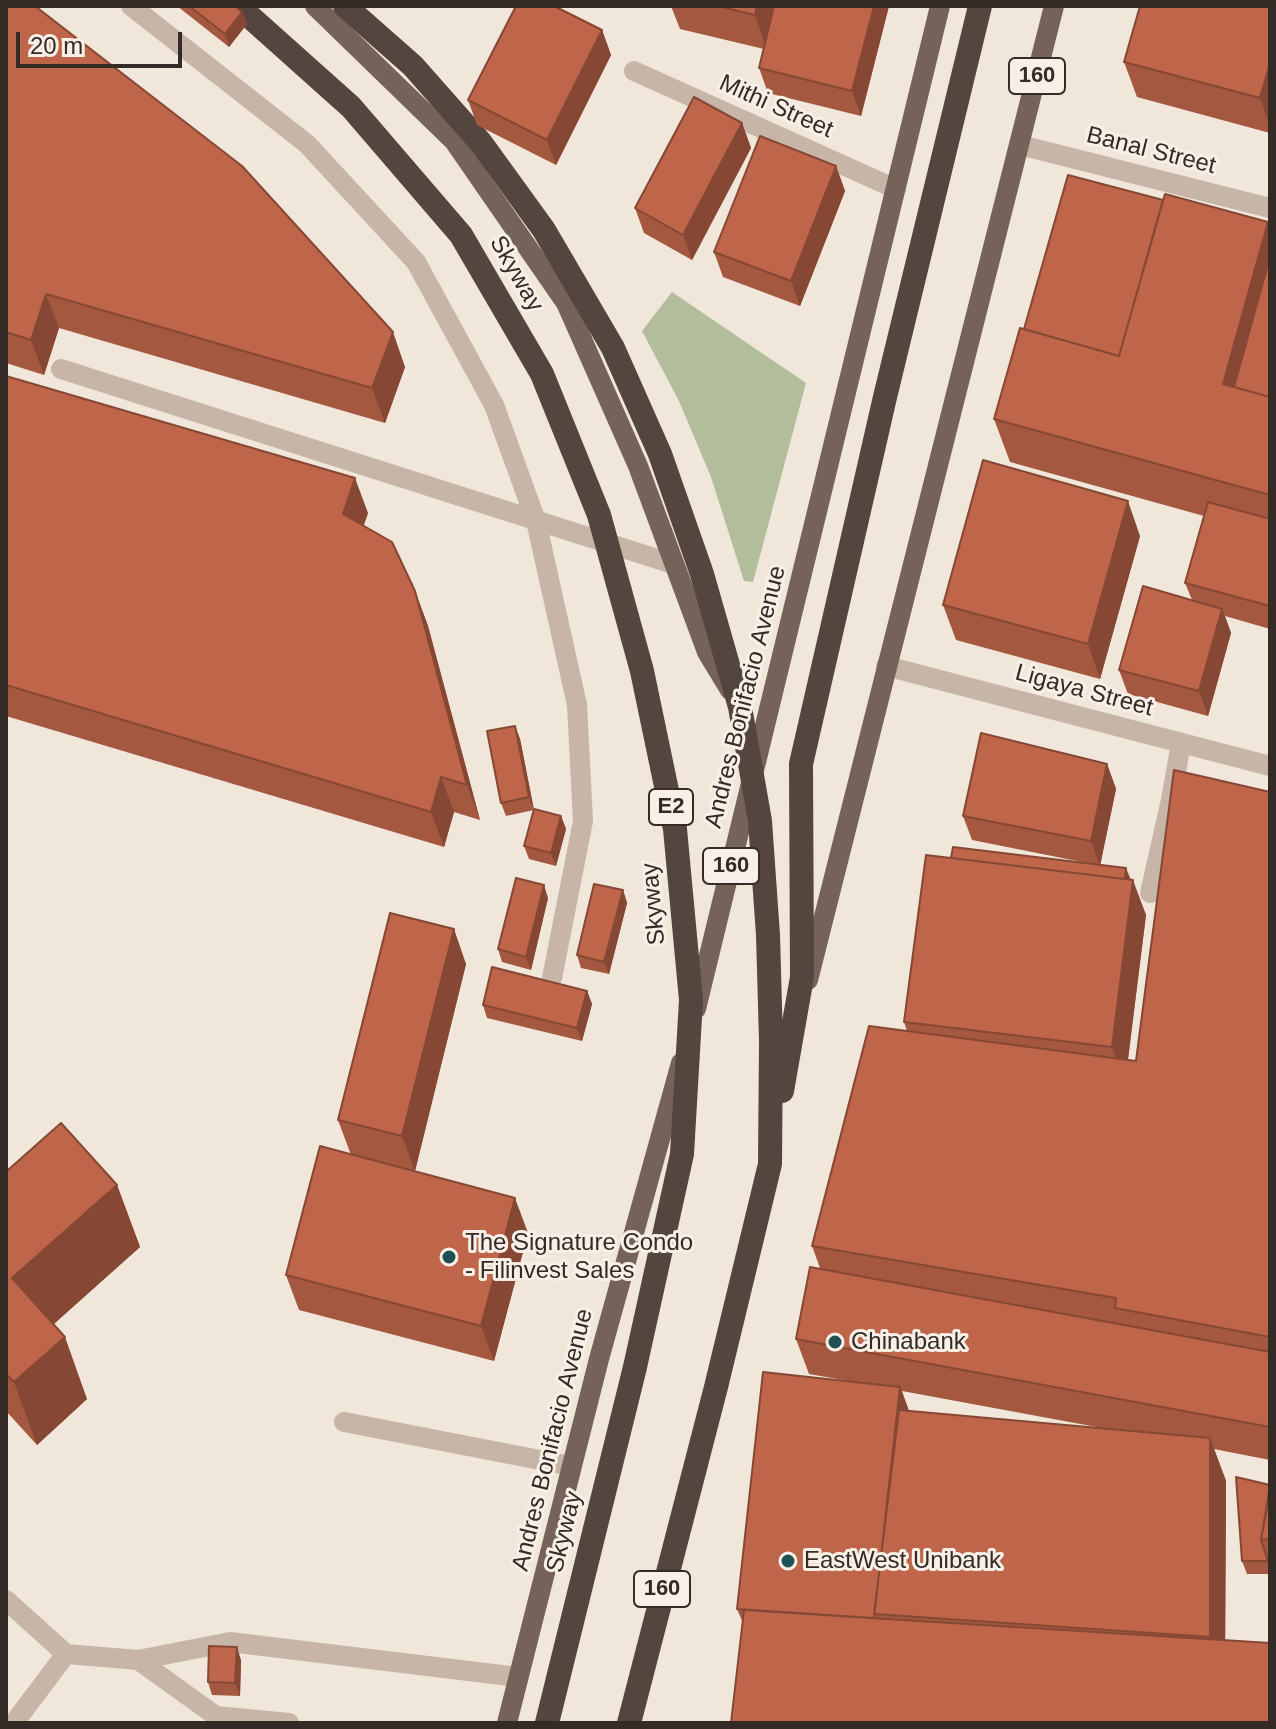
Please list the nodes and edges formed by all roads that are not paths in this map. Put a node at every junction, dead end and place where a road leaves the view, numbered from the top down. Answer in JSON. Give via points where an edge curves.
{"nodes":[{"id":1,"x":131,"y":6,"type":"edge"},
{"id":2,"x":238,"y":6,"type":"edge"},
{"id":3,"x":315,"y":6,"type":"edge"},
{"id":4,"x":345,"y":6,"type":"edge"},
{"id":5,"x":940,"y":6,"type":"edge"},
{"id":6,"x":980,"y":6,"type":"edge"},
{"id":7,"x":1054,"y":6,"type":"edge"},
{"id":8,"x":634,"y":71,"type":"dead end"},
{"id":9,"x":1020,"y":145,"type":"junction"},
{"id":10,"x":896,"y":189,"type":"junction"},
{"id":11,"x":1270,"y":208,"type":"edge"},
{"id":12,"x":61,"y":369,"type":"dead end"},
{"id":13,"x":536,"y":521,"type":"junction"},
{"id":14,"x":673,"y":564,"type":"junction"},
{"id":15,"x":886,"y":666,"type":"junction"},
{"id":16,"x":762,"y":742,"type":"junction"},
{"id":17,"x":1181,"y":743,"type":"junction"},
{"id":18,"x":1270,"y":766,"type":"edge"},
{"id":19,"x":1150,"y":893,"type":"dead end"},
{"id":20,"x":552,"y":978,"type":"dead end"},
{"id":21,"x":770,"y":1164,"type":"junction"},
{"id":22,"x":344,"y":1422,"type":"dead end"},
{"id":23,"x":571,"y":1466,"type":"junction"},
{"id":24,"x":6,"y":1600,"type":"edge"},
{"id":25,"x":66,"y":1654,"type":"junction"},
{"id":26,"x":138,"y":1660,"type":"junction"},
{"id":27,"x":518,"y":1677,"type":"junction"},
{"id":28,"x":14,"y":1723,"type":"edge"},
{"id":29,"x":289,"y":1723,"type":"edge"},
{"id":30,"x":507,"y":1723,"type":"edge"},
{"id":31,"x":547,"y":1723,"type":"edge"},
{"id":32,"x":630,"y":1723,"type":"edge"}],
"edges":[{"from":1,"to":13,"type":"street","via":[[307,144],[416,262],[494,405]]},
{"from":2,"to":31,"type":"highway","name":"Skyway","number":"E2","bridge":true,"via":[[351,107],[461,235],[542,374],[599,515],[642,671],[675,829],[691,1000],[682,1154]]},
{"from":3,"to":14,"type":"main road","via":[[454,141],[566,303],[638,466]]},
{"from":4,"to":21,"type":"highway","name":"Skyway","bridge":true,"via":[[413,66],[472,132],[544,230],[613,348],[660,454],[740,707],[760,821],[770,996]]},
{"from":5,"to":10,"type":"main road","name":"Andres Bonifacio Avenue","number":"160"},
{"from":6,"to":21,"type":"highway","bridge":true,"via":[[801,764],[802,977]]},
{"from":7,"to":9,"type":"main road","number":"160"},
{"from":8,"to":10,"type":"street","name":"Mithi Street"},
{"from":9,"to":11,"type":"street","name":"Banal Street"},
{"from":9,"to":15,"type":"main road","number":"160"},
{"from":10,"to":16,"type":"main road","name":"Andres Bonifacio Avenue","number":"160"},
{"from":12,"to":13,"type":"street"},
{"from":13,"to":14,"type":"street"},
{"from":13,"to":20,"type":"street","via":[[577,705],[583,821]]},
{"from":14,"to":16,"type":"main road","via":[[707,652]]},
{"from":15,"to":17,"type":"street","name":"Ligaya Street"},
{"from":15,"to":32,"type":"main road","number":"160"},
{"from":16,"to":23,"type":"main road","name":"Andres Bonifacio Avenue","number":"160"},
{"from":17,"to":18,"type":"street","name":"Ligaya Street"},
{"from":17,"to":19,"type":"street"},
{"from":21,"to":32,"type":"highway","name":"Skyway","bridge":true},
{"from":22,"to":23,"type":"street"},
{"from":23,"to":27,"type":"main road","name":"Andres Bonifacio Avenue","number":"160"},
{"from":24,"to":25,"type":"street"},
{"from":25,"to":26,"type":"street"},
{"from":25,"to":28,"type":"street"},
{"from":26,"to":27,"type":"street","via":[[230,1642]]},
{"from":26,"to":29,"type":"street","via":[[216,1716]]},
{"from":27,"to":30,"type":"main road","name":"Andres Bonifacio Avenue","number":"160"}]}
